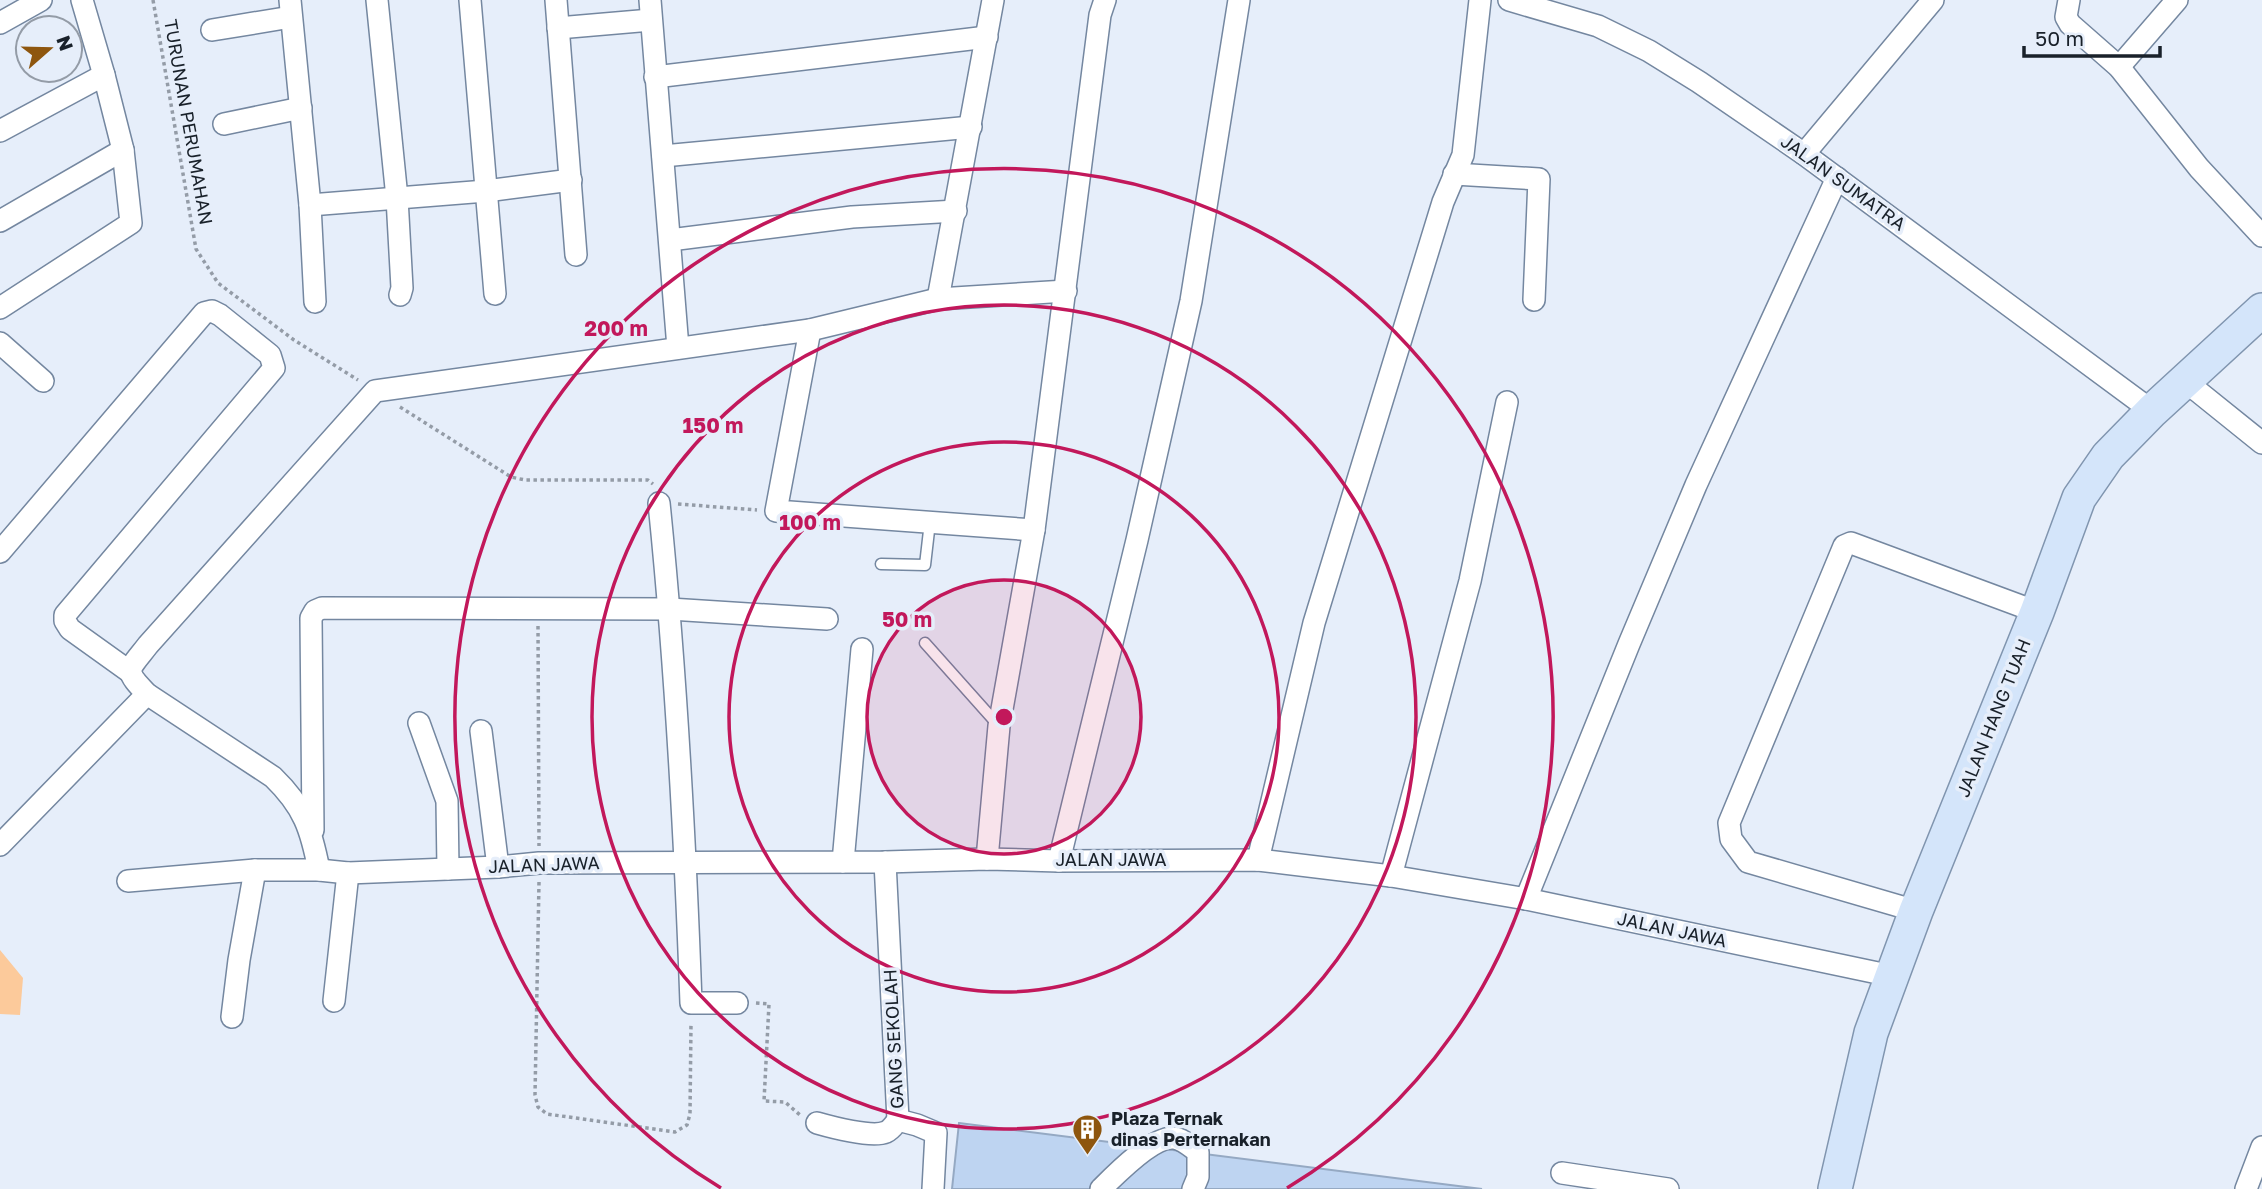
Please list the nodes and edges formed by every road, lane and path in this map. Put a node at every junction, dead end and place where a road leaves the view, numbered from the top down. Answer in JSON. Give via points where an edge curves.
{"nodes":[{"id":1,"x":41,"y":0,"type":"edge"},
{"id":2,"x":82,"y":0,"type":"edge"},
{"id":3,"x":153,"y":0,"type":"edge"},
{"id":4,"x":377,"y":0,"type":"edge"},
{"id":5,"x":470,"y":0,"type":"edge"},
{"id":6,"x":556,"y":0,"type":"edge"},
{"id":7,"x":993,"y":0,"type":"edge"},
{"id":8,"x":1105,"y":0,"type":"edge"},
{"id":9,"x":1240,"y":0,"type":"edge"},
{"id":10,"x":1480,"y":0,"type":"edge"},
{"id":11,"x":1509,"y":0,"type":"edge"},
{"id":12,"x":1933,"y":0,"type":"edge"},
{"id":13,"x":2069,"y":0,"type":"edge"},
{"id":14,"x":2177,"y":0,"type":"edge"},
{"id":15,"x":291,"y":8,"type":"edge"},
{"id":16,"x":650,"y":10,"type":"edge"},
{"id":17,"x":0,"y":23,"type":"edge"},
{"id":18,"x":558,"y":28,"type":"junction"},
{"id":19,"x":212,"y":30,"type":"dead end"},
{"id":20,"x":987,"y":37,"type":"junction"},
{"id":21,"x":2119,"y":67,"type":"junction"},
{"id":22,"x":104,"y":75,"type":"junction"},
{"id":23,"x":655,"y":77,"type":"junction"},
{"id":24,"x":300,"y":108,"type":"junction"},
{"id":25,"x":224,"y":124,"type":"dead end"},
{"id":26,"x":971,"y":127,"type":"junction"},
{"id":27,"x":0,"y":131,"type":"edge"},
{"id":28,"x":123,"y":150,"type":"junction"},
{"id":29,"x":1804,"y":154,"type":"junction"},
{"id":30,"x":663,"y":156,"type":"junction"},
{"id":31,"x":1454,"y":174,"type":"junction"},
{"id":32,"x":1837,"y":178,"type":"junction"},
{"id":33,"x":570,"y":180,"type":"junction"},
{"id":34,"x":485,"y":191,"type":"junction"},
{"id":35,"x":397,"y":198,"type":"junction"},
{"id":36,"x":310,"y":205,"type":"junction"},
{"id":37,"x":956,"y":211,"type":"junction"},
{"id":38,"x":0,"y":220,"type":"edge"},
{"id":39,"x":2262,"y":236,"type":"edge"},
{"id":40,"x":670,"y":240,"type":"junction"},
{"id":41,"x":576,"y":254,"type":"dead end"},
{"id":42,"x":1066,"y":291,"type":"junction"},
{"id":43,"x":495,"y":294,"type":"dead end"},
{"id":44,"x":400,"y":295,"type":"dead end"},
{"id":45,"x":938,"y":299,"type":"junction"},
{"id":46,"x":1534,"y":300,"type":"dead end"},
{"id":47,"x":315,"y":302,"type":"dead end"},
{"id":48,"x":0,"y":308,"type":"edge"},
{"id":49,"x":2259,"y":318,"type":"edge"},
{"id":50,"x":810,"y":330,"type":"junction"},
{"id":51,"x":0,"y":343,"type":"edge"},
{"id":52,"x":678,"y":348,"type":"junction"},
{"id":53,"x":43,"y":381,"type":"dead end"},
{"id":54,"x":2185,"y":381,"type":"junction"},
{"id":55,"x":375,"y":391,"type":"junction"},
{"id":56,"x":1507,"y":402,"type":"dead end"},
{"id":57,"x":2152,"y":411,"type":"junction"},
{"id":58,"x":2262,"y":443,"type":"edge"},
{"id":59,"x":659,"y":503,"type":"junction"},
{"id":60,"x":776,"y":512,"type":"junction"},
{"id":61,"x":930,"y":522,"type":"junction"},
{"id":62,"x":1034,"y":530,"type":"junction"},
{"id":63,"x":0,"y":552,"type":"edge"},
{"id":64,"x":881,"y":564,"type":"dead end"},
{"id":65,"x":670,"y":608,"type":"junction"},
{"id":66,"x":538,"y":609,"type":"junction"},
{"id":67,"x":2037,"y":611,"type":"junction"},
{"id":68,"x":827,"y":620,"type":"dead end"},
{"id":69,"x":925,"y":643,"type":"dead end"},
{"id":70,"x":862,"y":649,"type":"dead end"},
{"id":71,"x":130,"y":672,"type":"junction"},
{"id":72,"x":147,"y":694,"type":"junction"},
{"id":73,"x":419,"y":723,"type":"dead end"},
{"id":74,"x":999,"y":726,"type":"junction"},
{"id":75,"x":481,"y":731,"type":"dead end"},
{"id":76,"x":313,"y":836,"type":"junction"},
{"id":77,"x":0,"y":845,"type":"edge"},
{"id":78,"x":987,"y":859,"type":"junction"},
{"id":79,"x":1258,"y":860,"type":"junction"},
{"id":80,"x":1059,"y":861,"type":"junction"},
{"id":81,"x":686,"y":862,"type":"junction"},
{"id":82,"x":843,"y":862,"type":"junction"},
{"id":83,"x":885,"y":862,"type":"junction"},
{"id":84,"x":539,"y":863,"type":"junction"},
{"id":85,"x":498,"y":867,"type":"junction"},
{"id":86,"x":448,"y":869,"type":"junction"},
{"id":87,"x":255,"y":870,"type":"junction"},
{"id":88,"x":319,"y":870,"type":"junction"},
{"id":89,"x":348,"y":873,"type":"junction"},
{"id":90,"x":1391,"y":876,"type":"junction"},
{"id":91,"x":128,"y":881,"type":"dead end"},
{"id":92,"x":1526,"y":900,"type":"junction"},
{"id":93,"x":1916,"y":911,"type":"junction"},
{"id":94,"x":1892,"y":976,"type":"junction"},
{"id":95,"x":334,"y":1001,"type":"dead end"},
{"id":96,"x":691,"y":1003,"type":"junction"},
{"id":97,"x":737,"y":1003,"type":"joint"},
{"id":98,"x":232,"y":1017,"type":"dead end"},
{"id":99,"x":898,"y":1120,"type":"junction"},
{"id":100,"x":817,"y":1123,"type":"joint"},
{"id":101,"x":2262,"y":1147,"type":"edge"},
{"id":102,"x":1562,"y":1173,"type":"dead end"},
{"id":103,"x":933,"y":1189,"type":"edge"},
{"id":104,"x":1101,"y":1189,"type":"edge"},
{"id":105,"x":1193,"y":1189,"type":"edge"},
{"id":106,"x":1668,"y":1189,"type":"edge"},
{"id":107,"x":1835,"y":1189,"type":"edge"},
{"id":108,"x":2246,"y":1189,"type":"edge"}],
"edges":[{"from":1,"to":17,"type":"street"},
{"from":2,"to":22,"type":"street"},
{"from":3,"to":55,"type":"path","name":"TURUNAN PERUMAHAN","via":[[196,249],[218,283],[294,340]]},
{"from":4,"to":35,"type":"street"},
{"from":5,"to":34,"type":"street"},
{"from":6,"to":18,"type":"street"},
{"from":7,"to":20,"type":"street"},
{"from":8,"to":42,"type":"street"},
{"from":9,"to":80,"type":"street","via":[[1191,301]]},
{"from":10,"to":31,"type":"street","via":[[1463,155]]},
{"from":11,"to":29,"type":"street","name":"JALAN SUMATRA","via":[[1598,26],[1649,51]]},
{"from":12,"to":29,"type":"street"},
{"from":13,"to":21,"type":"street","via":[[2066,17],[2070,24]]},
{"from":14,"to":21,"type":"street"},
{"from":15,"to":19,"type":"street"},
{"from":15,"to":24,"type":"street"},
{"from":16,"to":18,"type":"street"},
{"from":16,"to":23,"type":"street"},
{"from":18,"to":33,"type":"street"},
{"from":20,"to":23,"type":"street"},
{"from":20,"to":26,"type":"street"},
{"from":21,"to":39,"type":"street","via":[[2199,168]]},
{"from":22,"to":27,"type":"street"},
{"from":22,"to":28,"type":"street"},
{"from":23,"to":30,"type":"street"},
{"from":24,"to":25,"type":"street"},
{"from":24,"to":36,"type":"street"},
{"from":26,"to":30,"type":"street"},
{"from":26,"to":37,"type":"street"},
{"from":28,"to":38,"type":"street"},
{"from":28,"to":48,"type":"street","via":[[131,223]]},
{"from":29,"to":32,"type":"street","name":"JALAN SUMATRA"},
{"from":30,"to":40,"type":"street"},
{"from":31,"to":46,"type":"street","via":[[1539,179]]},
{"from":31,"to":79,"type":"street","via":[[1314,624]]},
{"from":32,"to":57,"type":"street","name":"JALAN SUMATRA"},
{"from":32,"to":92,"type":"street","via":[[1696,485]]},
{"from":33,"to":34,"type":"street"},
{"from":33,"to":41,"type":"street"},
{"from":34,"to":35,"type":"street"},
{"from":34,"to":43,"type":"street"},
{"from":35,"to":36,"type":"street"},
{"from":35,"to":44,"type":"street"},
{"from":36,"to":47,"type":"street"},
{"from":37,"to":40,"type":"street","via":[[852,217]]},
{"from":37,"to":45,"type":"street"},
{"from":40,"to":52,"type":"street"},
{"from":42,"to":45,"type":"street"},
{"from":42,"to":62,"type":"street"},
{"from":45,"to":50,"type":"street"},
{"from":49,"to":54,"type":"main road","name":"JALAN HANG TUAH"},
{"from":50,"to":52,"type":"street"},
{"from":50,"to":60,"type":"street"},
{"from":51,"to":53,"type":"street"},
{"from":52,"to":55,"type":"street"},
{"from":54,"to":57,"type":"main road","name":"JALAN HANG TUAH"},
{"from":54,"to":58,"type":"street"},
{"from":55,"to":59,"type":"path","via":[[510,477],[648,480],[659,494]]},
{"from":55,"to":71,"type":"street","via":[[148,645]]},
{"from":56,"to":90,"type":"street","via":[[1470,581]]},
{"from":57,"to":67,"type":"main road","name":"JALAN HANG TUAH","via":[[2108,456],[2079,498]]},
{"from":59,"to":60,"type":"path"},
{"from":59,"to":65,"type":"street"},
{"from":60,"to":61,"type":"street"},
{"from":61,"to":62,"type":"street"},
{"from":61,"to":64,"type":"lane","via":[[925,565]]},
{"from":62,"to":74,"type":"street"},
{"from":63,"to":71,"type":"street","via":[[204,313],[220,315],[270,355],[274,368],[65,615],[70,629]]},
{"from":65,"to":66,"type":"street"},
{"from":65,"to":68,"type":"street"},
{"from":65,"to":81,"type":"street"},
{"from":66,"to":76,"type":"street","via":[[315,611],[311,618]]},
{"from":66,"to":84,"type":"path"},
{"from":67,"to":93,"type":"main road","name":"JALAN HANG TUAH"},
{"from":67,"to":93,"type":"street","via":[[1846,544],[1729,822],[1731,839],[1748,862]]},
{"from":69,"to":74,"type":"lane"},
{"from":70,"to":82,"type":"street"},
{"from":71,"to":72,"type":"street"},
{"from":72,"to":76,"type":"street","via":[[273,778],[304,814]]},
{"from":72,"to":77,"type":"street"},
{"from":73,"to":86,"type":"street","via":[[447,801]]},
{"from":74,"to":78,"type":"street"},
{"from":75,"to":85,"type":"street"},
{"from":76,"to":88,"type":"street"},
{"from":78,"to":80,"type":"street","name":"JALAN JAWA"},
{"from":78,"to":83,"type":"street","name":"JALAN JAWA"},
{"from":79,"to":80,"type":"street","name":"JALAN JAWA"},
{"from":79,"to":90,"type":"street","name":"JALAN JAWA"},
{"from":81,"to":82,"type":"street","name":"JALAN JAWA"},
{"from":81,"to":84,"type":"street","name":"JALAN JAWA"},
{"from":81,"to":96,"type":"street"},
{"from":82,"to":83,"type":"street","name":"JALAN JAWA"},
{"from":83,"to":99,"type":"street","name":"GANG SEKOLAH"},
{"from":84,"to":85,"type":"street","name":"JALAN JAWA"},
{"from":84,"to":96,"type":"path","via":[[538,1107],[547,1114],[675,1132],[687,1125]]},
{"from":85,"to":86,"type":"street","name":"JALAN JAWA"},
{"from":86,"to":89,"type":"street","name":"JALAN JAWA"},
{"from":87,"to":88,"type":"street","name":"JALAN JAWA"},
{"from":87,"to":91,"type":"street","name":"JALAN JAWA"},
{"from":87,"to":98,"type":"street"},
{"from":88,"to":89,"type":"street","name":"JALAN JAWA"},
{"from":89,"to":95,"type":"street"},
{"from":90,"to":92,"type":"street","name":"JALAN JAWA"},
{"from":92,"to":94,"type":"street","name":"JALAN JAWA"},
{"from":93,"to":94,"type":"main road","name":"JALAN HANG TUAH"},
{"from":94,"to":107,"type":"main road","name":"JALAN HANG TUAH","via":[[1871,1033]]},
{"from":96,"to":97,"type":"street"},
{"from":97,"to":100,"type":"path","via":[[769,1004],[764,1101],[785,1102]]},
{"from":99,"to":100,"type":"street","via":[[881,1134]]},
{"from":99,"to":103,"type":"street","name":"GANG SEKOLAH","via":[[936,1133]]},
{"from":101,"to":108,"type":"street"},
{"from":102,"to":106,"type":"street"},
{"from":104,"to":105,"type":"street","via":[[1152,1146],[1175,1138],[1198,1152]]}]}
